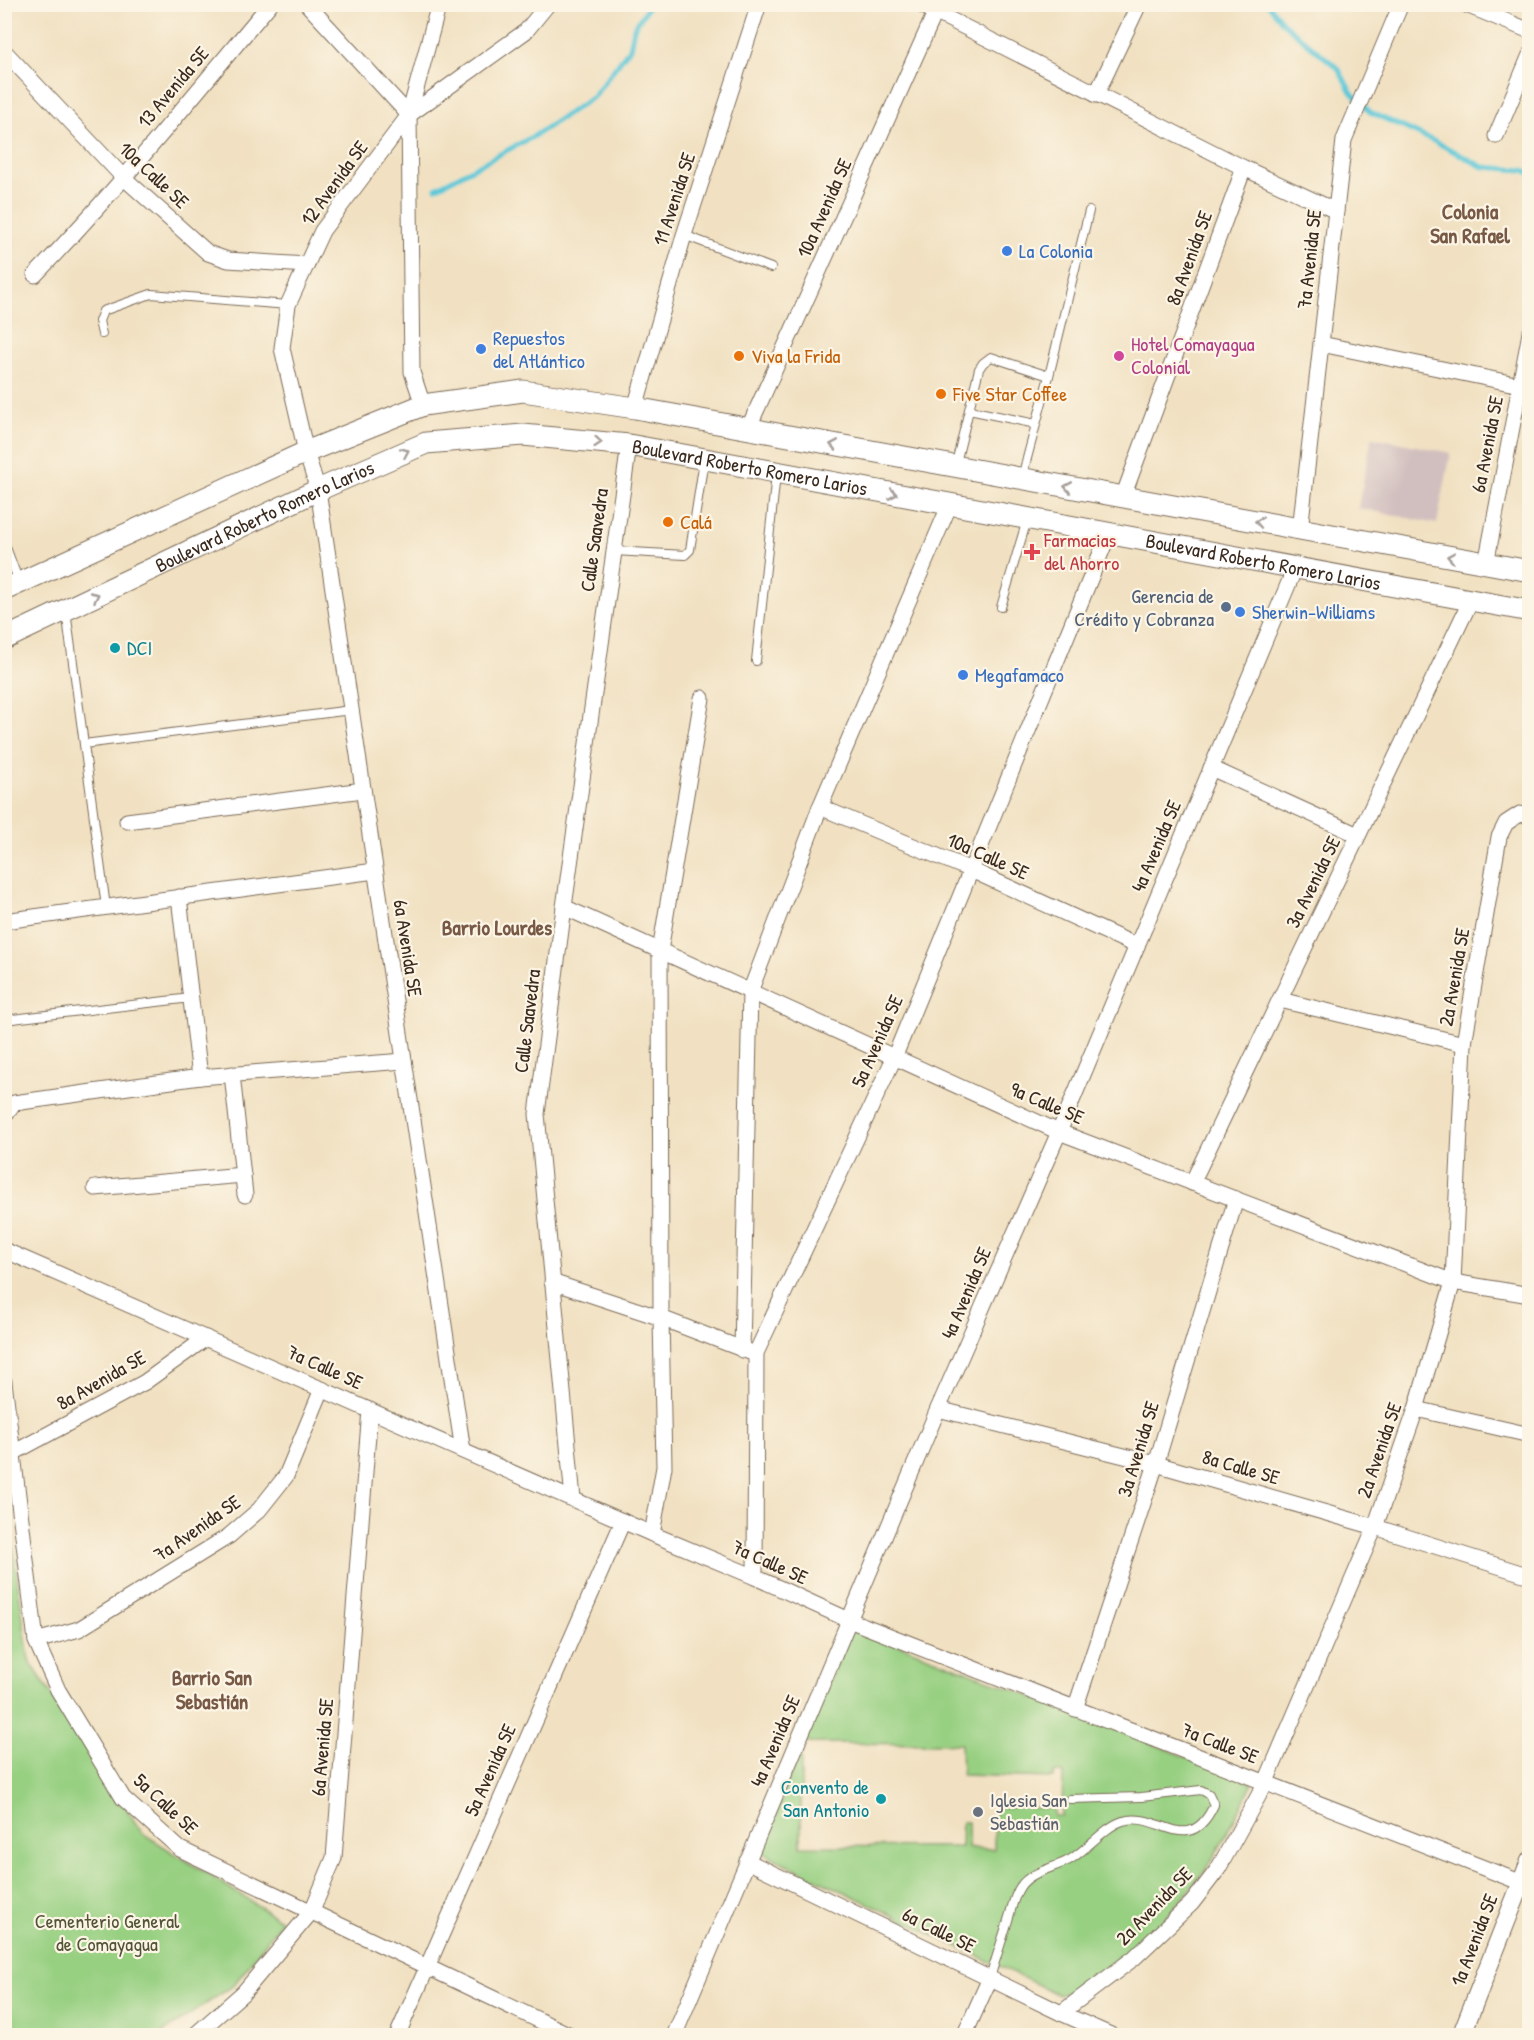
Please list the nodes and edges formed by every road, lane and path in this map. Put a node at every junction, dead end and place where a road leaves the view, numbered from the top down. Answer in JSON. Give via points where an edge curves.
{"nodes":[{"id":1,"x":270,"y":4,"type":"edge"},
{"id":2,"x":307,"y":4,"type":"edge"},
{"id":3,"x":439,"y":4,"type":"edge"},
{"id":4,"x":549,"y":4,"type":"edge"},
{"id":5,"x":759,"y":4,"type":"edge"},
{"id":6,"x":919,"y":4,"type":"edge"},
{"id":7,"x":1139,"y":4,"type":"edge"},
{"id":8,"x":1401,"y":4,"type":"edge"},
{"id":9,"x":1464,"y":4,"type":"edge"},
{"id":10,"x":937,"y":9,"type":"edge"},
{"id":11,"x":1530,"y":31,"type":"edge"},
{"id":12,"x":4,"y":51,"type":"edge"},
{"id":13,"x":1530,"y":55,"type":"edge"},
{"id":14,"x":1096,"y":95,"type":"junction"},
{"id":15,"x":409,"y":115,"type":"junction"},
{"id":16,"x":1496,"y":136,"type":"dead end"},
{"id":17,"x":1244,"y":168,"type":"junction"},
{"id":18,"x":124,"y":178,"type":"junction"},
{"id":19,"x":1089,"y":211,"type":"dead end"},
{"id":20,"x":1336,"y":211,"type":"junction"},
{"id":21,"x":684,"y":235,"type":"junction"},
{"id":22,"x":307,"y":265,"type":"junction"},
{"id":23,"x":771,"y":268,"type":"dead end"},
{"id":24,"x":35,"y":274,"type":"dead end"},
{"id":25,"x":288,"y":305,"type":"junction"},
{"id":26,"x":1530,"y":333,"type":"edge"},
{"id":27,"x":102,"y":334,"type":"dead end"},
{"id":28,"x":1321,"y":344,"type":"junction"},
{"id":29,"x":1049,"y":376,"type":"junction"},
{"id":30,"x":1520,"y":385,"type":"junction"},
{"id":31,"x":423,"y":405,"type":"junction"},
{"id":32,"x":636,"y":408,"type":"junction"},
{"id":33,"x":969,"y":410,"type":"junction"},
{"id":34,"x":1036,"y":424,"type":"junction"},
{"id":35,"x":748,"y":429,"type":"junction"},
{"id":36,"x":629,"y":445,"type":"junction"},
{"id":37,"x":306,"y":452,"type":"junction"},
{"id":38,"x":704,"y":459,"type":"junction"},
{"id":39,"x":955,"y":466,"type":"junction"},
{"id":40,"x":776,"y":472,"type":"junction"},
{"id":41,"x":1021,"y":479,"type":"junction"},
{"id":42,"x":318,"y":490,"type":"junction"},
{"id":43,"x":1123,"y":497,"type":"junction"},
{"id":44,"x":950,"y":504,"type":"junction"},
{"id":45,"x":1028,"y":518,"type":"junction"},
{"id":46,"x":1300,"y":530,"type":"junction"},
{"id":47,"x":1108,"y":533,"type":"junction"},
{"id":48,"x":4,"y":542,"type":"edge"},
{"id":49,"x":614,"y":551,"type":"junction"},
{"id":50,"x":1486,"y":564,"type":"junction"},
{"id":51,"x":1295,"y":568,"type":"junction"},
{"id":52,"x":1530,"y":571,"type":"edge"},
{"id":53,"x":12,"y":587,"type":"edge"},
{"id":54,"x":1471,"y":600,"type":"junction"},
{"id":55,"x":1001,"y":607,"type":"dead end"},
{"id":56,"x":66,"y":610,"type":"junction"},
{"id":57,"x":1530,"y":611,"type":"edge"},
{"id":58,"x":4,"y":639,"type":"edge"},
{"id":59,"x":756,"y":661,"type":"dead end"},
{"id":60,"x":702,"y":698,"type":"dead end"},
{"id":61,"x":351,"y":710,"type":"junction"},
{"id":62,"x":84,"y":744,"type":"junction"},
{"id":63,"x":1211,"y":768,"type":"junction"},
{"id":64,"x":363,"y":790,"type":"junction"},
{"id":65,"x":820,"y":807,"type":"junction"},
{"id":66,"x":1525,"y":815,"type":"edge"},
{"id":67,"x":127,"y":821,"type":"dead end"},
{"id":68,"x":1358,"y":835,"type":"junction"},
{"id":69,"x":971,"y":870,"type":"junction"},
{"id":70,"x":375,"y":871,"type":"junction"},
{"id":71,"x":178,"y":897,"type":"junction"},
{"id":72,"x":106,"y":907,"type":"junction"},
{"id":73,"x":564,"y":907,"type":"junction"},
{"id":74,"x":4,"y":921,"type":"edge"},
{"id":75,"x":1137,"y":946,"type":"junction"},
{"id":76,"x":660,"y":951,"type":"junction"},
{"id":77,"x":750,"y":992,"type":"junction"},
{"id":78,"x":191,"y":998,"type":"junction"},
{"id":79,"x":1280,"y":1000,"type":"junction"},
{"id":80,"x":4,"y":1020,"type":"edge"},
{"id":81,"x":1464,"y":1044,"type":"junction"},
{"id":82,"x":894,"y":1058,"type":"junction"},
{"id":83,"x":404,"y":1061,"type":"junction"},
{"id":84,"x":232,"y":1074,"type":"junction"},
{"id":85,"x":200,"y":1077,"type":"junction"},
{"id":86,"x":9,"y":1098,"type":"edge"},
{"id":87,"x":4,"y":1116,"type":"edge"},
{"id":88,"x":1059,"y":1132,"type":"junction"},
{"id":89,"x":243,"y":1175,"type":"junction"},
{"id":90,"x":1192,"y":1183,"type":"junction"},
{"id":91,"x":95,"y":1188,"type":"dead end"},
{"id":92,"x":245,"y":1195,"type":"dead end"},
{"id":93,"x":1236,"y":1199,"type":"junction"},
{"id":94,"x":4,"y":1250,"type":"edge"},
{"id":95,"x":552,"y":1282,"type":"junction"},
{"id":96,"x":1453,"y":1282,"type":"junction"},
{"id":97,"x":1530,"y":1295,"type":"edge"},
{"id":98,"x":661,"y":1318,"type":"junction"},
{"id":99,"x":206,"y":1338,"type":"junction"},
{"id":100,"x":749,"y":1352,"type":"junction"},
{"id":101,"x":4,"y":1382,"type":"edge"},
{"id":102,"x":322,"y":1389,"type":"junction"},
{"id":103,"x":938,"y":1409,"type":"junction"},
{"id":104,"x":1416,"y":1409,"type":"junction"},
{"id":105,"x":370,"y":1410,"type":"junction"},
{"id":106,"x":1530,"y":1435,"type":"edge"},
{"id":107,"x":463,"y":1451,"type":"junction"},
{"id":108,"x":13,"y":1453,"type":"junction"},
{"id":109,"x":1156,"y":1464,"type":"junction"},
{"id":110,"x":573,"y":1499,"type":"junction"},
{"id":111,"x":623,"y":1521,"type":"junction"},
{"id":112,"x":1375,"y":1527,"type":"junction"},
{"id":113,"x":652,"y":1534,"type":"junction"},
{"id":114,"x":1530,"y":1576,"type":"edge"},
{"id":115,"x":755,"y":1577,"type":"junction"},
{"id":116,"x":849,"y":1620,"type":"junction"},
{"id":117,"x":36,"y":1641,"type":"junction"},
{"id":118,"x":1075,"y":1709,"type":"junction"},
{"id":119,"x":1265,"y":1784,"type":"junction"},
{"id":120,"x":1070,"y":1799,"type":"dead end"},
{"id":121,"x":747,"y":1861,"type":"junction"},
{"id":122,"x":1530,"y":1861,"type":"edge"},
{"id":123,"x":1525,"y":1884,"type":"edge"},
{"id":124,"x":312,"y":1911,"type":"junction"},
{"id":125,"x":427,"y":1965,"type":"junction"},
{"id":126,"x":990,"y":1978,"type":"junction"},
{"id":127,"x":1061,"y":2013,"type":"junction"},
{"id":128,"x":194,"y":2036,"type":"edge"},
{"id":129,"x":396,"y":2036,"type":"edge"},
{"id":130,"x":572,"y":2036,"type":"edge"},
{"id":131,"x":674,"y":2036,"type":"edge"},
{"id":132,"x":964,"y":2036,"type":"edge"},
{"id":133,"x":1113,"y":2036,"type":"edge"},
{"id":134,"x":1461,"y":2036,"type":"edge"}],
"edges":[{"from":1,"to":18,"type":"street","name":"13 Avenida SE"},
{"from":2,"to":15,"type":"street"},
{"from":3,"to":15,"type":"street"},
{"from":4,"to":15,"type":"street","name":"12 Avenida SE","via":[[526,31]]},
{"from":5,"to":21,"type":"street","name":"11 Avenida SE"},
{"from":6,"to":10,"type":"street"},
{"from":7,"to":14,"type":"street"},
{"from":8,"to":20,"type":"street","name":"7a Avenida SE","via":[[1344,140]]},
{"from":9,"to":11,"type":"street"},
{"from":10,"to":14,"type":"street"},
{"from":10,"to":35,"type":"street","name":"10a Avenida SE"},
{"from":12,"to":18,"type":"street","name":"10a Calle SE"},
{"from":13,"to":16,"type":"street"},
{"from":14,"to":17,"type":"street"},
{"from":15,"to":22,"type":"street","name":"12 Avenida SE","via":[[322,231]]},
{"from":15,"to":31,"type":"street","via":[[412,372]]},
{"from":17,"to":20,"type":"street"},
{"from":17,"to":43,"type":"street","name":"8a Avenida SE"},
{"from":18,"to":22,"type":"street","name":"10a Calle SE","via":[[208,253],[228,260]]},
{"from":18,"to":24,"type":"street","name":"13 Avenida SE"},
{"from":19,"to":29,"type":"lane"},
{"from":20,"to":28,"type":"street","name":"7a Avenida SE"},
{"from":21,"to":23,"type":"lane"},
{"from":21,"to":32,"type":"street","name":"11 Avenida SE"},
{"from":22,"to":25,"type":"street","name":"12 Avenida SE"},
{"from":25,"to":27,"type":"lane","via":[[151,294],[103,311],[99,321]]},
{"from":25,"to":37,"type":"street","name":"12 Avenida SE","via":[[282,348]]},
{"from":26,"to":30,"type":"street","name":"6a Avenida SE"},
{"from":28,"to":30,"type":"street"},
{"from":28,"to":46,"type":"street","name":"7a Avenida SE"},
{"from":29,"to":33,"type":"lane","via":[[991,357],[979,369]]},
{"from":29,"to":34,"type":"lane"},
{"from":30,"to":50,"type":"street","name":"6a Avenida SE"},
{"from":31,"to":32,"type":"main road","name":"Boulevard Roberto Romero Larios","via":[[523,391]]},
{"from":31,"to":37,"type":"main road","name":"Boulevard Roberto Romero Larios"},
{"from":32,"to":35,"type":"main road","name":"Boulevard Roberto Romero Larios"},
{"from":33,"to":34,"type":"lane"},
{"from":33,"to":39,"type":"lane"},
{"from":34,"to":41,"type":"lane"},
{"from":39,"to":35,"type":"main road","name":"Boulevard Roberto Romero Larios","one_way":true},
{"from":36,"to":38,"type":"main road","name":"Boulevard Roberto Romero Larios"},
{"from":42,"to":36,"type":"main road","name":"Boulevard Roberto Romero Larios","one_way":true,"via":[[426,443],[523,435]]},
{"from":36,"to":49,"type":"street","name":"Calle Saavedra"},
{"from":37,"to":42,"type":"street","name":"6a Avenida SE"},
{"from":37,"to":53,"type":"main road","name":"Boulevard Roberto Romero Larios"},
{"from":38,"to":40,"type":"main road","name":"Boulevard Roberto Romero Larios"},
{"from":38,"to":49,"type":"lane","via":[[690,550],[685,555]]},
{"from":39,"to":41,"type":"main road","name":"Boulevard Roberto Romero Larios"},
{"from":40,"to":44,"type":"main road","name":"Boulevard Roberto Romero Larios","one_way":true},
{"from":40,"to":59,"type":"lane"},
{"from":43,"to":41,"type":"main road","name":"Boulevard Roberto Romero Larios","one_way":true},
{"from":56,"to":42,"type":"main road","name":"Boulevard Roberto Romero Larios","one_way":true},
{"from":42,"to":61,"type":"street","name":"6a Avenida SE"},
{"from":46,"to":43,"type":"main road","name":"Boulevard Roberto Romero Larios","one_way":true},
{"from":44,"to":45,"type":"main road","name":"Boulevard Roberto Romero Larios"},
{"from":44,"to":65,"type":"street"},
{"from":45,"to":47,"type":"main road","name":"Boulevard Roberto Romero Larios"},
{"from":45,"to":55,"type":"lane"},
{"from":50,"to":46,"type":"main road","name":"Boulevard Roberto Romero Larios","one_way":true},
{"from":47,"to":51,"type":"main road","name":"Boulevard Roberto Romero Larios"},
{"from":47,"to":69,"type":"street","name":"5a Avenida SE"},
{"from":48,"to":53,"type":"lane"},
{"from":49,"to":73,"type":"street","name":"Calle Saavedra"},
{"from":50,"to":52,"type":"main road","name":"Boulevard Roberto Romero Larios"},
{"from":51,"to":54,"type":"main road","name":"Boulevard Roberto Romero Larios"},
{"from":51,"to":63,"type":"street","name":"4a Avenida SE"},
{"from":54,"to":57,"type":"main road","name":"Boulevard Roberto Romero Larios"},
{"from":54,"to":68,"type":"street","name":"3a Avenida SE"},
{"from":56,"to":58,"type":"main road","name":"Boulevard Roberto Romero Larios"},
{"from":56,"to":62,"type":"lane"},
{"from":60,"to":76,"type":"street"},
{"from":61,"to":62,"type":"lane"},
{"from":61,"to":64,"type":"street","name":"6a Avenida SE"},
{"from":62,"to":72,"type":"lane"},
{"from":63,"to":68,"type":"street"},
{"from":63,"to":75,"type":"street","name":"4a Avenida SE"},
{"from":64,"to":67,"type":"street"},
{"from":64,"to":70,"type":"street","name":"6a Avenida SE"},
{"from":65,"to":69,"type":"street","name":"10a Calle SE"},
{"from":65,"to":77,"type":"street"},
{"from":66,"to":81,"type":"street","name":"2a Avenida SE","via":[[1506,824],[1499,837]]},
{"from":68,"to":79,"type":"street","name":"3a Avenida SE"},
{"from":69,"to":75,"type":"street","name":"10a Calle SE"},
{"from":69,"to":82,"type":"street","name":"5a Avenida SE"},
{"from":70,"to":71,"type":"street"},
{"from":70,"to":83,"type":"street","name":"6a Avenida SE"},
{"from":71,"to":72,"type":"street"},
{"from":71,"to":78,"type":"street"},
{"from":72,"to":74,"type":"street"},
{"from":73,"to":76,"type":"street","name":"9a Calle SE"},
{"from":73,"to":95,"type":"street","name":"Calle Saavedra","via":[[537,1114]]},
{"from":75,"to":88,"type":"street","name":"4a Avenida SE"},
{"from":76,"to":77,"type":"street","name":"9a Calle SE"},
{"from":76,"to":98,"type":"street"},
{"from":77,"to":82,"type":"street","name":"9a Calle SE"},
{"from":77,"to":100,"type":"street"},
{"from":78,"to":80,"type":"lane"},
{"from":78,"to":85,"type":"street"},
{"from":79,"to":81,"type":"street"},
{"from":79,"to":90,"type":"street","name":"3a Avenida SE"},
{"from":81,"to":96,"type":"street","name":"2a Avenida SE"},
{"from":82,"to":88,"type":"street","name":"9a Calle SE"},
{"from":82,"to":100,"type":"street","name":"5a Avenida SE"},
{"from":83,"to":84,"type":"street"},
{"from":83,"to":107,"type":"street","name":"6a Avenida SE"},
{"from":84,"to":85,"type":"street"},
{"from":84,"to":89,"type":"street"},
{"from":85,"to":86,"type":"street"},
{"from":86,"to":87,"type":"street"},
{"from":88,"to":90,"type":"street","name":"9a Calle SE"},
{"from":88,"to":103,"type":"street","name":"4a Avenida SE"},
{"from":89,"to":91,"type":"street"},
{"from":89,"to":92,"type":"street"},
{"from":90,"to":93,"type":"street","name":"9a Calle SE"},
{"from":93,"to":96,"type":"street","name":"9a Calle SE"},
{"from":93,"to":109,"type":"street","name":"3a Avenida SE"},
{"from":94,"to":99,"type":"street","name":"7a Calle SE"},
{"from":95,"to":98,"type":"street"},
{"from":95,"to":110,"type":"street","name":"Calle Saavedra"},
{"from":96,"to":97,"type":"street","name":"9a Calle SE"},
{"from":96,"to":104,"type":"street","name":"2a Avenida SE"},
{"from":98,"to":100,"type":"street"},
{"from":98,"to":113,"type":"street","via":[[664,1467]]},
{"from":99,"to":102,"type":"street","name":"7a Calle SE"},
{"from":99,"to":108,"type":"street","name":"8a Avenida SE","via":[[145,1382]]},
{"from":100,"to":115,"type":"street","name":"5a Avenida SE"},
{"from":101,"to":108,"type":"street","name":"5a Calle SE"},
{"from":102,"to":105,"type":"street","name":"7a Calle SE"},
{"from":102,"to":117,"type":"street","name":"7a Avenida SE","via":[[286,1476],[252,1516],[229,1536],[79,1629]]},
{"from":103,"to":109,"type":"street","name":"8a Calle SE"},
{"from":103,"to":116,"type":"street","name":"4a Avenida SE"},
{"from":104,"to":106,"type":"street"},
{"from":104,"to":112,"type":"street","name":"2a Avenida SE"},
{"from":105,"to":107,"type":"street","name":"7a Calle SE"},
{"from":105,"to":124,"type":"street","name":"6a Avenida SE","via":[[334,1858]]},
{"from":107,"to":110,"type":"street","name":"7a Calle SE"},
{"from":108,"to":117,"type":"street","name":"5a Calle SE"},
{"from":109,"to":112,"type":"street","name":"8a Calle SE"},
{"from":109,"to":118,"type":"street","name":"3a Avenida SE"},
{"from":110,"to":111,"type":"street","name":"7a Calle SE"},
{"from":111,"to":113,"type":"street","name":"7a Calle SE"},
{"from":111,"to":125,"type":"street","name":"5a Avenida SE"},
{"from":112,"to":114,"type":"street","name":"8a Calle SE"},
{"from":112,"to":119,"type":"street","name":"2a Avenida SE"},
{"from":113,"to":115,"type":"street","name":"7a Calle SE"},
{"from":115,"to":116,"type":"street","name":"7a Calle SE"},
{"from":116,"to":118,"type":"street","name":"7a Calle SE"},
{"from":116,"to":121,"type":"street","name":"4a Avenida SE"},
{"from":117,"to":124,"type":"street","name":"5a Calle SE","via":[[58,1690],[123,1798],[180,1849]]},
{"from":118,"to":119,"type":"street","name":"7a Calle SE"},
{"from":119,"to":123,"type":"street","name":"7a Calle SE"},
{"from":119,"to":127,"type":"street","name":"2a Avenida SE","via":[[1218,1869],[1192,1903],[1134,1958]]},
{"from":120,"to":126,"type":"lane","via":[[1201,1790],[1209,1794],[1214,1805],[1196,1828],[1186,1833],[1136,1819],[1123,1821],[1076,1856],[1026,1880],[1016,1895]]},
{"from":121,"to":126,"type":"street","name":"6a Calle SE"},
{"from":121,"to":131,"type":"street","name":"4a Avenida SE"},
{"from":122,"to":123,"type":"street","name":"1a Avenida SE"},
{"from":123,"to":134,"type":"street","name":"1a Avenida SE"},
{"from":124,"to":125,"type":"street","name":"5a Calle SE"},
{"from":124,"to":128,"type":"street","name":"6a Avenida SE","via":[[243,1994]]},
{"from":125,"to":129,"type":"street","name":"5a Avenida SE"},
{"from":125,"to":130,"type":"street","name":"5a Calle SE"},
{"from":126,"to":127,"type":"street","name":"6a Calle SE"},
{"from":126,"to":132,"type":"street"},
{"from":127,"to":133,"type":"street","name":"6a Calle SE"}]}
